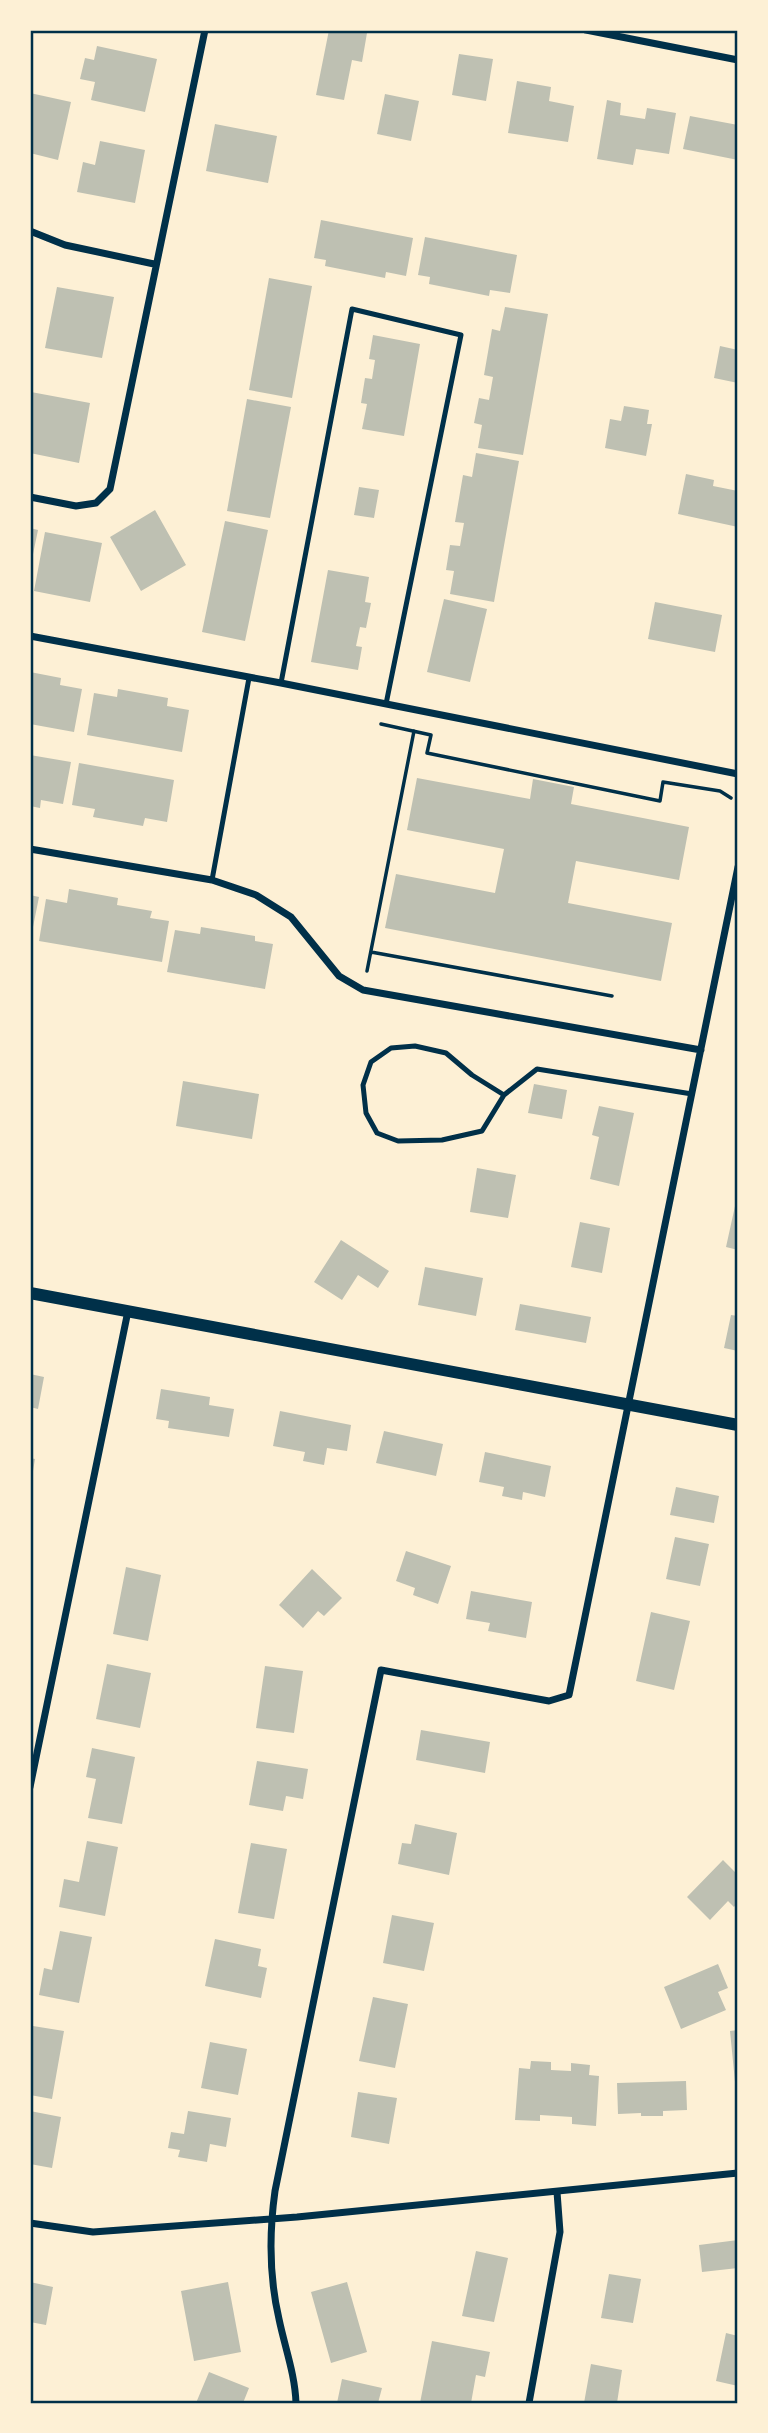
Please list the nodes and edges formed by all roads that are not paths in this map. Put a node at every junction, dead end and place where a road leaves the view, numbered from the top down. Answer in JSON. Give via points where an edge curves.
{"nodes":[{"id":1,"x":205,"y":30,"type":"edge"},
{"id":2,"x":586,"y":30,"type":"edge"},
{"id":3,"x":738,"y":60,"type":"edge"},
{"id":4,"x":30,"y":231,"type":"edge"},
{"id":5,"x":154,"y":264,"type":"junction"},
{"id":6,"x":30,"y":497,"type":"edge"},
{"id":7,"x":30,"y":636,"type":"edge"},
{"id":8,"x":249,"y":678,"type":"junction"},
{"id":9,"x":281,"y":683,"type":"junction"},
{"id":10,"x":386,"y":704,"type":"junction"},
{"id":11,"x":738,"y":774,"type":"edge"},
{"id":12,"x":30,"y":849,"type":"edge"},
{"id":13,"x":738,"y":867,"type":"edge"},
{"id":14,"x":212,"y":880,"type":"junction"},
{"id":15,"x":701,"y":1050,"type":"junction"},
{"id":16,"x":692,"y":1094,"type":"junction"},
{"id":17,"x":504,"y":1095,"type":"junction"},
{"id":18,"x":30,"y":1293,"type":"edge"},
{"id":19,"x":128,"y":1311,"type":"junction"},
{"id":20,"x":627,"y":1404,"type":"junction"},
{"id":21,"x":738,"y":1426,"type":"edge"},
{"id":22,"x":30,"y":1787,"type":"edge"},
{"id":23,"x":738,"y":2174,"type":"edge"},
{"id":24,"x":557,"y":2192,"type":"junction"},
{"id":25,"x":271,"y":2219,"type":"junction"},
{"id":26,"x":30,"y":2223,"type":"edge"},
{"id":27,"x":296,"y":2403,"type":"edge"},
{"id":28,"x":529,"y":2403,"type":"edge"}],
"edges":[{"from":1,"to":5,"type":"street"},
{"from":2,"to":3,"type":"street"},
{"from":4,"to":5,"type":"street","via":[[65,245]]},
{"from":5,"to":6,"type":"street","via":[[110,489],[96,503],[76,506]]},
{"from":7,"to":8,"type":"street"},
{"from":8,"to":9,"type":"street"},
{"from":8,"to":14,"type":"lane"},
{"from":9,"to":10,"type":"street"},
{"from":9,"to":10,"type":"lane","via":[[352,309],[461,335]]},
{"from":10,"to":11,"type":"street"},
{"from":12,"to":14,"type":"street"},
{"from":13,"to":15,"type":"street"},
{"from":14,"to":15,"type":"street","via":[[256,895],[290,918],[339,976],[363,990]]},
{"from":15,"to":16,"type":"street"},
{"from":16,"to":17,"type":"lane","via":[[537,1069]]},
{"from":16,"to":20,"type":"street"},
{"from":17,"to":17,"type":"lane","via":[[482,1131],[442,1140],[398,1141],[377,1132],[366,1114],[363,1085],[371,1062],[391,1048],[415,1046],[446,1053]]},
{"from":18,"to":19,"type":"street"},
{"from":19,"to":20,"type":"street"},
{"from":19,"to":22,"type":"street"},
{"from":20,"to":21,"type":"street"},
{"from":20,"to":25,"type":"street","via":[[569,1695],[549,1701],[382,1670]]},
{"from":23,"to":24,"type":"street"},
{"from":24,"to":25,"type":"street"},
{"from":24,"to":28,"type":"street","via":[[560,2232]]},
{"from":25,"to":26,"type":"street","via":[[93,2232]]},
{"from":25,"to":27,"type":"street","via":[[270,2257],[278,2318],[295,2379]]}]}
